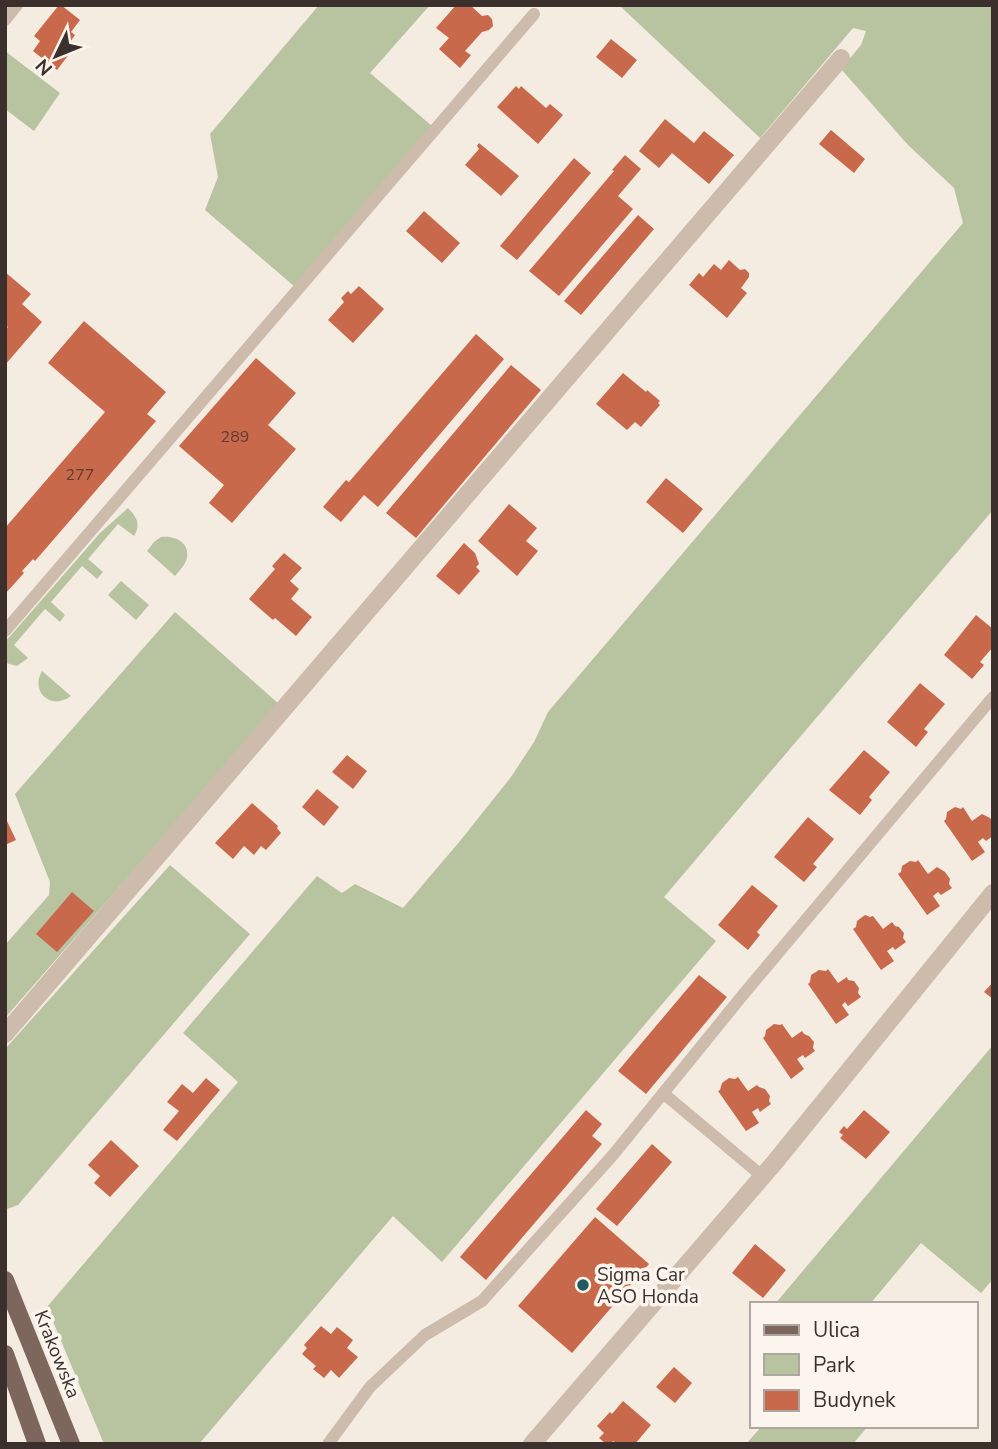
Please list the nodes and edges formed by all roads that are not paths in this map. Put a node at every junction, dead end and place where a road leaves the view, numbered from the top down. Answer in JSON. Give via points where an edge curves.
{"nodes":[{"id":1,"x":18,"y":5,"type":"edge"},
{"id":2,"x":534,"y":14,"type":"dead end"},
{"id":3,"x":5,"y":20,"type":"edge"},
{"id":4,"x":841,"y":58,"type":"dead end"},
{"id":5,"x":5,"y":631,"type":"edge"},
{"id":6,"x":993,"y":697,"type":"edge"},
{"id":7,"x":993,"y":892,"type":"edge"},
{"id":8,"x":5,"y":1034,"type":"edge"},
{"id":9,"x":663,"y":1093,"type":"junction"},
{"id":10,"x":762,"y":1176,"type":"junction"},
{"id":11,"x":5,"y":1280,"type":"edge"},
{"id":12,"x":5,"y":1354,"type":"edge"},
{"id":13,"x":37,"y":1444,"type":"edge"},
{"id":14,"x":71,"y":1444,"type":"edge"},
{"id":15,"x":328,"y":1444,"type":"edge"},
{"id":16,"x":532,"y":1444,"type":"edge"}],
"edges":[{"from":1,"to":3,"type":"lane"},
{"from":2,"to":5,"type":"lane"},
{"from":4,"to":8,"type":"street"},
{"from":6,"to":9,"type":"lane"},
{"from":7,"to":10,"type":"street"},
{"from":9,"to":10,"type":"lane"},
{"from":9,"to":15,"type":"lane","via":[[482,1301],[425,1335],[370,1387]]},
{"from":10,"to":16,"type":"street"},
{"from":11,"to":14,"type":"main road","name":"Krakowska"},
{"from":12,"to":13,"type":"main road"}]}
